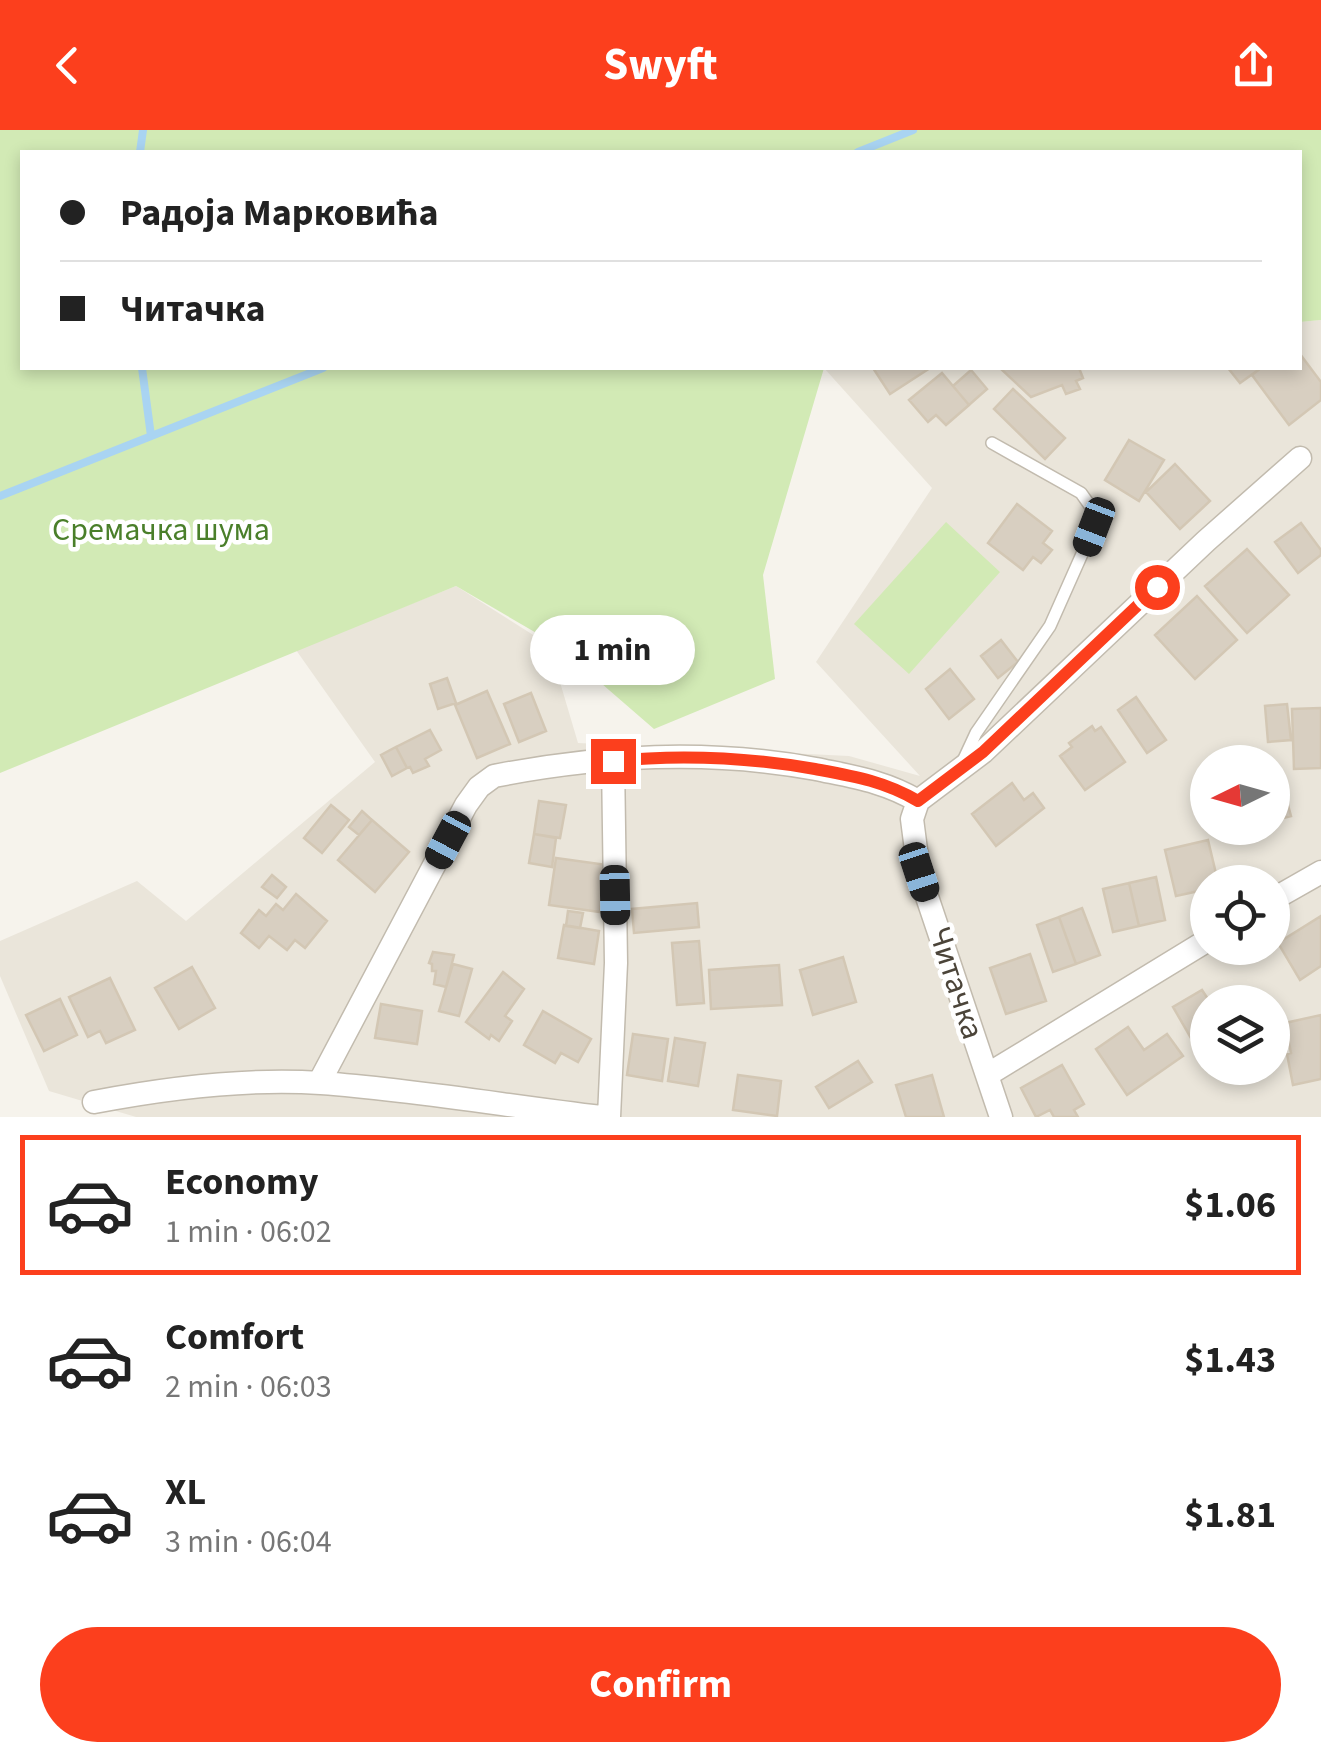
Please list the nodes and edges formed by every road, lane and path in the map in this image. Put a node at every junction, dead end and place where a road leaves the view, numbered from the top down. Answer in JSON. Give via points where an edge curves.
{"nodes":[{"id":1,"x":992,"y":443,"type":"dead end"},
{"id":2,"x":1300,"y":458,"type":"dead end"},
{"id":3,"x":613,"y":761,"type":"junction"},
{"id":4,"x":960,"y":770,"type":"junction"},
{"id":5,"x":918,"y":801,"type":"junction"},
{"id":6,"x":1321,"y":872,"type":"edge"},
{"id":7,"x":1290,"y":890,"type":"edge"},
{"id":8,"x":1190,"y":951,"type":"edge"},
{"id":9,"x":986,"y":1075,"type":"junction"},
{"id":10,"x":319,"y":1083,"type":"junction"},
{"id":11,"x":94,"y":1102,"type":"dead end"},
{"id":12,"x":601,"y":1117,"type":"edge"},
{"id":13,"x":609,"y":1117,"type":"edge"},
{"id":14,"x":1001,"y":1117,"type":"edge"}],
"edges":[{"from":1,"to":4,"type":"lane","via":[[1082,493],[1094,527],[1050,626],[976,734]]},
{"from":2,"to":4,"type":"street"},
{"from":3,"to":5,"type":"street","via":[[736,756],[889,784]]},
{"from":3,"to":10,"type":"street","via":[[494,776],[479,787]]},
{"from":3,"to":13,"type":"street","via":[[616,962]]},
{"from":4,"to":5,"type":"street"},
{"from":5,"to":9,"type":"street","name":"Читачка","via":[[912,819],[919,872]]},
{"from":6,"to":7,"type":"street"},
{"from":8,"to":9,"type":"street"},
{"from":9,"to":14,"type":"street","name":"Читачка"},
{"from":10,"to":11,"type":"street","via":[[144,1092]]},
{"from":10,"to":12,"type":"street"}]}
